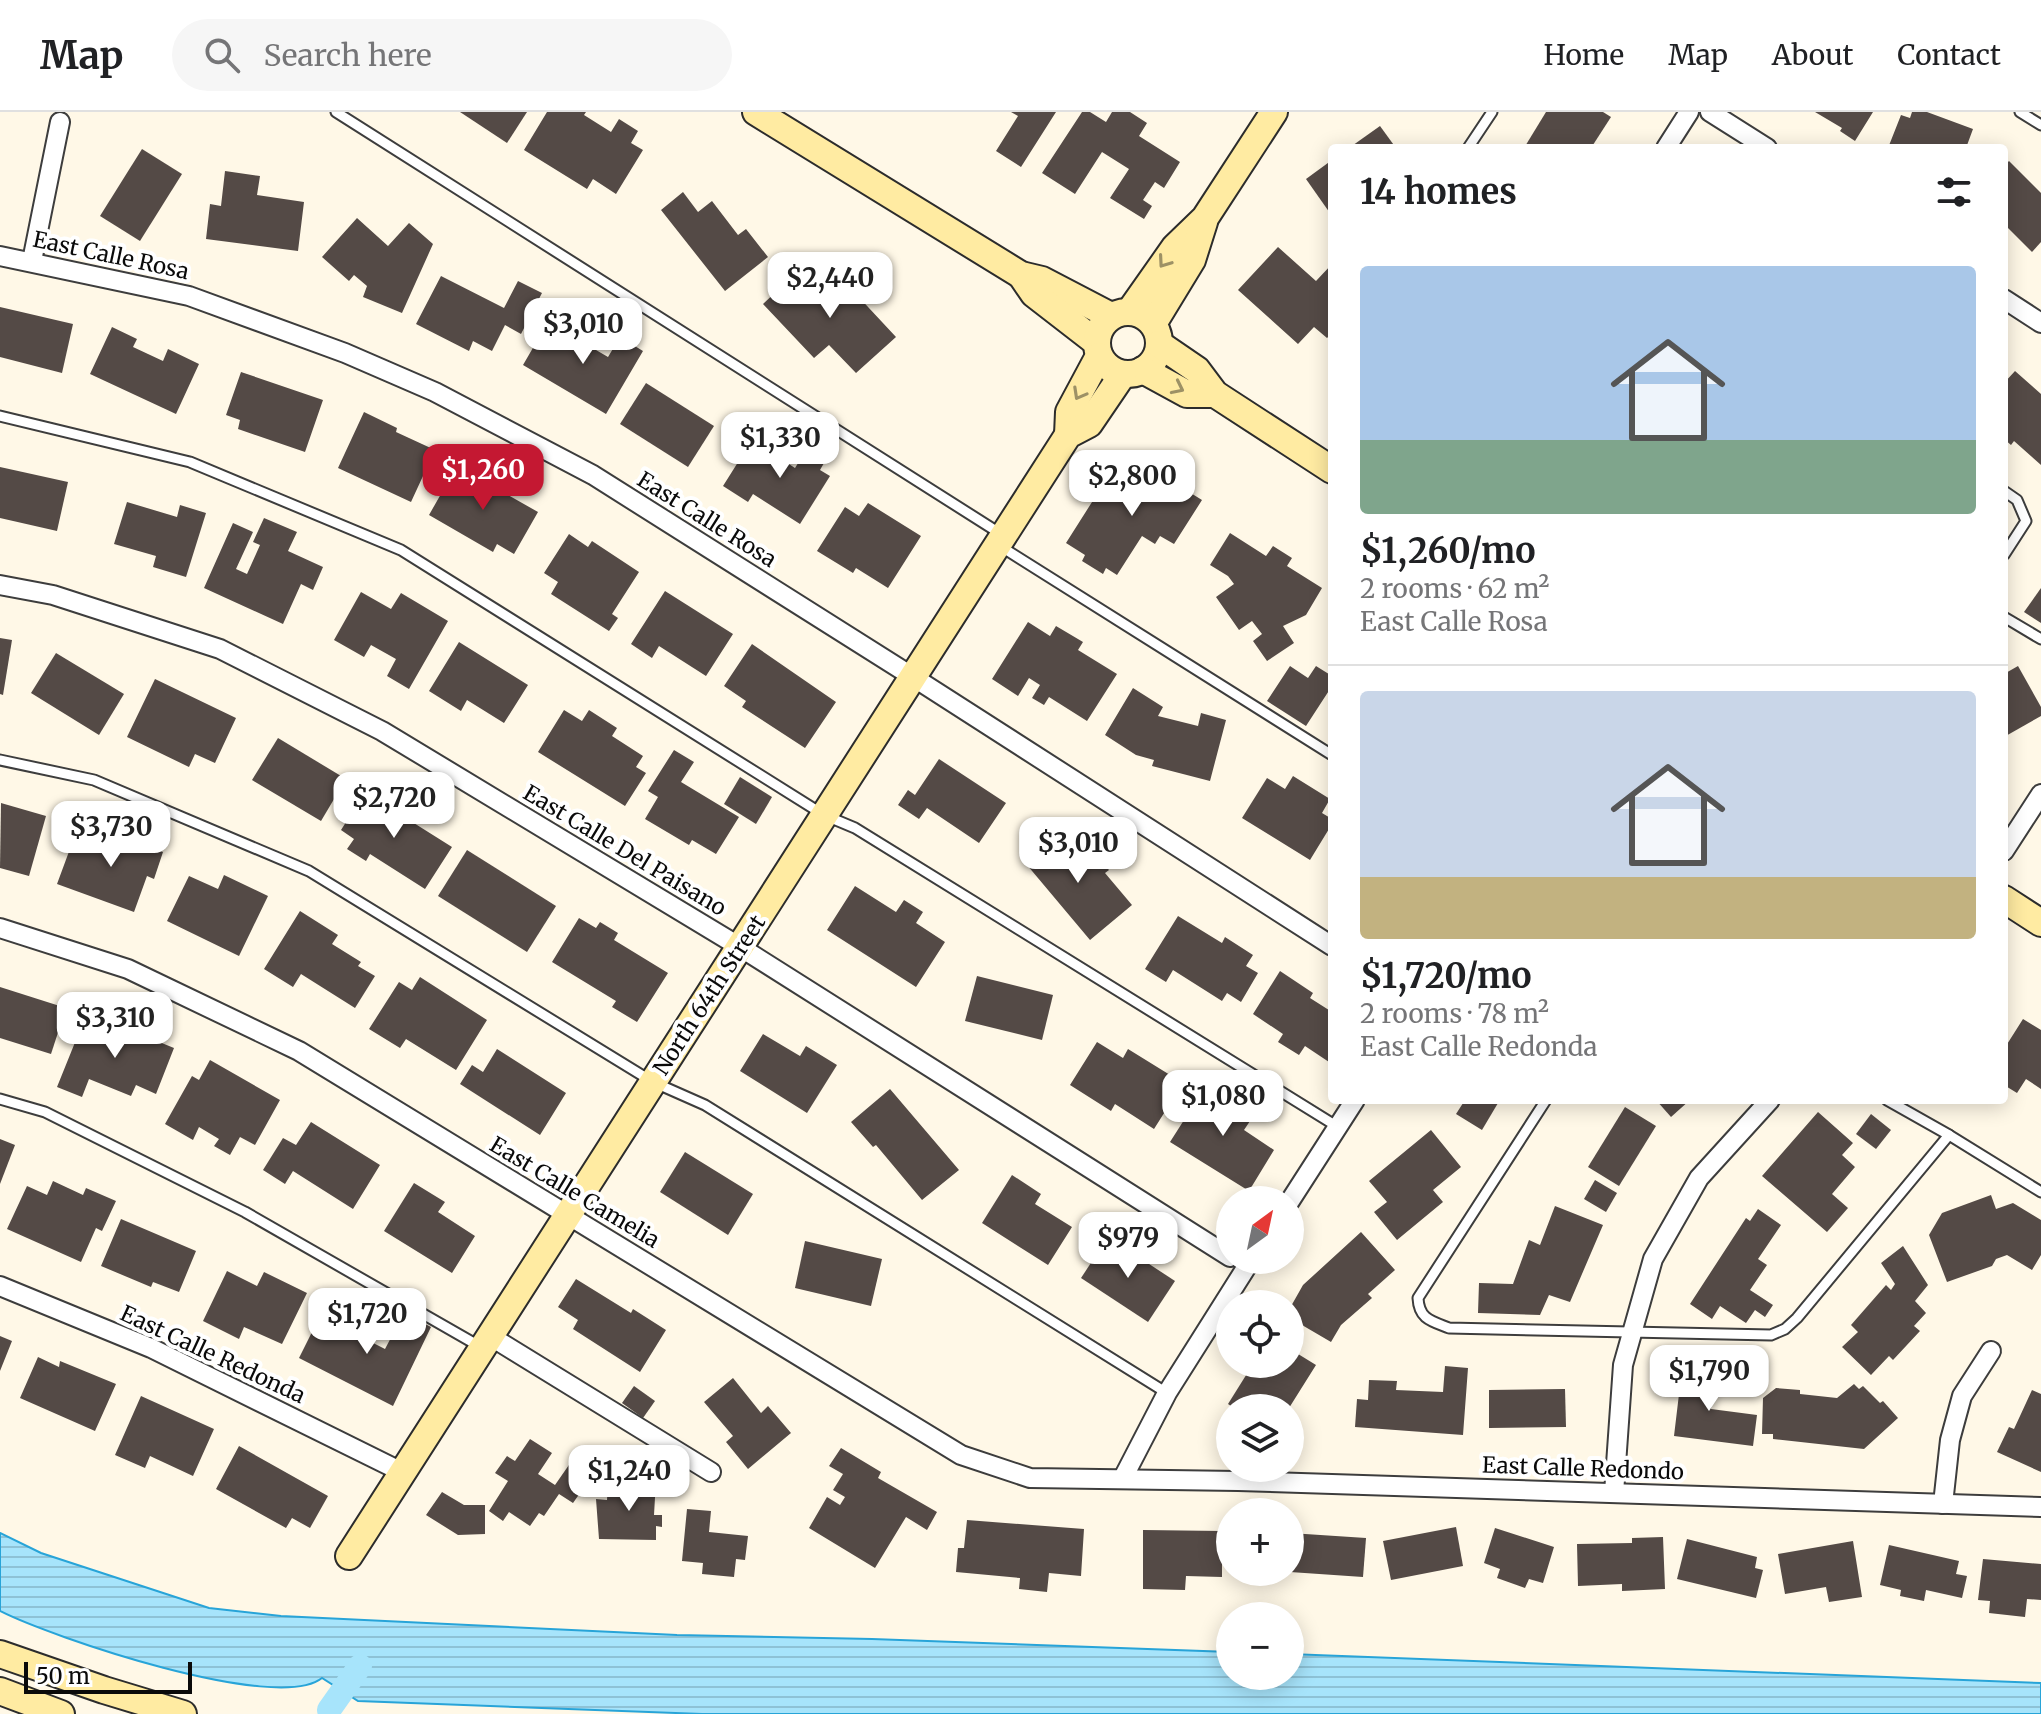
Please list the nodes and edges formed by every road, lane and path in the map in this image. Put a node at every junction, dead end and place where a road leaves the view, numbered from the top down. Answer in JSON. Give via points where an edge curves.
{"nodes":[{"id":1,"x":336,"y":112,"type":"edge"},
{"id":2,"x":756,"y":112,"type":"edge"},
{"id":3,"x":1274,"y":112,"type":"edge"},
{"id":4,"x":1492,"y":112,"type":"edge"},
{"id":5,"x":1689,"y":112,"type":"edge"},
{"id":6,"x":1710,"y":112,"type":"edge"},
{"id":7,"x":2020,"y":112,"type":"edge"},
{"id":8,"x":60,"y":122,"type":"dead end"},
{"id":9,"x":2041,"y":125,"type":"edge"},
{"id":10,"x":1471,"y":144,"type":"edge"},
{"id":11,"x":1669,"y":144,"type":"edge"},
{"id":12,"x":1761,"y":144,"type":"edge"},
{"id":13,"x":0,"y":256,"type":"edge"},
{"id":14,"x":32,"y":261,"type":"junction"},
{"id":15,"x":1021,"y":275,"type":"junction"},
{"id":16,"x":2008,"y":302,"type":"edge"},
{"id":17,"x":2041,"y":323,"type":"edge"},
{"id":18,"x":1138,"y":324,"type":"junction"},
{"id":19,"x":1098,"y":349,"type":"junction"},
{"id":20,"x":1133,"y":372,"type":"junction"},
{"id":21,"x":1215,"y":394,"type":"junction"},
{"id":22,"x":0,"y":416,"type":"edge"},
{"id":23,"x":1068,"y":435,"type":"junction"},
{"id":24,"x":1328,"y":467,"type":"edge"},
{"id":25,"x":2008,"y":494,"type":"edge"},
{"id":26,"x":1001,"y":541,"type":"junction"},
{"id":27,"x":2008,"y":549,"type":"edge"},
{"id":28,"x":0,"y":585,"type":"edge"},
{"id":29,"x":2008,"y":619,"type":"edge"},
{"id":30,"x":2041,"y":639,"type":"edge"},
{"id":31,"x":913,"y":677,"type":"junction"},
{"id":32,"x":1328,"y":752,"type":"edge"},
{"id":33,"x":0,"y":760,"type":"edge"},
{"id":34,"x":2041,"y":794,"type":"edge"},
{"id":35,"x":824,"y":815,"type":"junction"},
{"id":36,"x":2008,"y":845,"type":"edge"},
{"id":37,"x":2008,"y":902,"type":"edge"},
{"id":38,"x":2041,"y":923,"type":"edge"},
{"id":39,"x":0,"y":928,"type":"edge"},
{"id":40,"x":1328,"y":943,"type":"edge"},
{"id":41,"x":740,"y":947,"type":"junction"},
{"id":42,"x":653,"y":1082,"type":"junction"},
{"id":43,"x":0,"y":1099,"type":"edge"},
{"id":44,"x":1352,"y":1104,"type":"edge"},
{"id":45,"x":1543,"y":1104,"type":"edge"},
{"id":46,"x":1766,"y":1104,"type":"edge"},
{"id":47,"x":1894,"y":1104,"type":"edge"},
{"id":48,"x":1338,"y":1127,"type":"junction"},
{"id":49,"x":1949,"y":1135,"type":"junction"},
{"id":50,"x":1300,"y":1186,"type":"edge"},
{"id":51,"x":2041,"y":1192,"type":"edge"},
{"id":52,"x":567,"y":1216,"type":"junction"},
{"id":53,"x":1216,"y":1245,"type":"edge"},
{"id":54,"x":1234,"y":1274,"type":"edge"},
{"id":55,"x":0,"y":1286,"type":"edge"},
{"id":56,"x":1632,"y":1334,"type":"junction"},
{"id":57,"x":486,"y":1342,"type":"junction"},
{"id":58,"x":1991,"y":1351,"type":"dead end"},
{"id":59,"x":1167,"y":1393,"type":"junction"},
{"id":60,"x":402,"y":1472,"type":"junction"},
{"id":61,"x":711,"y":1472,"type":"dead end"},
{"id":62,"x":1123,"y":1478,"type":"junction"},
{"id":63,"x":1614,"y":1493,"type":"junction"},
{"id":64,"x":1943,"y":1504,"type":"junction"},
{"id":65,"x":2041,"y":1507,"type":"edge"},
{"id":66,"x":349,"y":1556,"type":"dead end"},
{"id":67,"x":0,"y":1654,"type":"edge"},
{"id":68,"x":0,"y":1691,"type":"edge"},
{"id":69,"x":61,"y":1714,"type":"edge"},
{"id":70,"x":183,"y":1714,"type":"edge"}],
"edges":[{"from":1,"to":26,"type":"lane"},
{"from":2,"to":15,"type":"street"},
{"from":3,"to":18,"type":"street","via":[[1205,218],[1175,247]]},
{"from":4,"to":10,"type":"lane"},
{"from":5,"to":11,"type":"street"},
{"from":6,"to":12,"type":"street"},
{"from":7,"to":9,"type":"lane"},
{"from":8,"to":14,"type":"street"},
{"from":13,"to":14,"type":"street","name":"East Calle Rosa"},
{"from":14,"to":31,"type":"street","name":"East Calle Rosa","via":[[189,296],[435,392],[593,475]]},
{"from":15,"to":18,"type":"street"},
{"from":15,"to":19,"type":"street","via":[[1034,294]]},
{"from":16,"to":17,"type":"street"},
{"from":18,"to":19,"type":"street","name":"North 64th Street","via":[[1098,332]]},
{"from":18,"to":20,"type":"street","name":"North 64th Street","via":[[1155,359]]},
{"from":18,"to":21,"type":"street","via":[[1197,370]]},
{"from":19,"to":20,"type":"street","via":[[1109,368]]},
{"from":19,"to":23,"type":"street","name":"North 64th Street","one_way":true,"via":[[1069,412]]},
{"from":20,"to":21,"type":"street","one_way":true,"via":[[1187,394]]},
{"from":20,"to":23,"type":"street","name":"North 64th Street","via":[[1089,424]]},
{"from":21,"to":24,"type":"street"},
{"from":22,"to":35,"type":"lane","via":[[190,462],[401,550]]},
{"from":23,"to":26,"type":"street","name":"North 64th Street"},
{"from":25,"to":27,"type":"lane","via":[[2017,500],[2026,521]]},
{"from":26,"to":31,"type":"street","name":"North 64th Street"},
{"from":26,"to":32,"type":"lane"},
{"from":28,"to":41,"type":"street","name":"East Calle Del Paisano","via":[[53,595],[220,649],[382,731]]},
{"from":29,"to":30,"type":"lane"},
{"from":31,"to":35,"type":"street","name":"North 64th Street"},
{"from":31,"to":40,"type":"street","name":"East Calle Rosa"},
{"from":33,"to":42,"type":"lane","via":[[94,780],[309,871]]},
{"from":34,"to":36,"type":"street"},
{"from":35,"to":41,"type":"street","name":"North 64th Street"},
{"from":35,"to":48,"type":"lane","via":[[855,828]]},
{"from":37,"to":38,"type":"street"},
{"from":39,"to":52,"type":"street","name":"East Calle Camelia","via":[[128,969],[299,1051]]},
{"from":41,"to":42,"type":"street","name":"North 64th Street"},
{"from":41,"to":53,"type":"street","name":"East Calle Del Paisano"},
{"from":42,"to":52,"type":"street","name":"North 64th Street"},
{"from":42,"to":59,"type":"lane","via":[[705,1105]]},
{"from":43,"to":57,"type":"lane","via":[[45,1112],[245,1212]]},
{"from":44,"to":48,"type":"street"},
{"from":45,"to":56,"type":"lane","via":[[1418,1298],[1418,1310],[1426,1320],[1449,1328]]},
{"from":46,"to":56,"type":"street","via":[[1699,1178],[1653,1259]]},
{"from":47,"to":49,"type":"lane"},
{"from":48,"to":50,"type":"street"},
{"from":49,"to":51,"type":"lane"},
{"from":49,"to":56,"type":"lane","via":[[1785,1329],[1771,1335]]},
{"from":52,"to":57,"type":"street","name":"North 64th Street"},
{"from":52,"to":62,"type":"street","name":"East Calle Camelia","via":[[961,1455],[1030,1478]]},
{"from":54,"to":59,"type":"street"},
{"from":55,"to":60,"type":"street","name":"East Calle Redonda","via":[[151,1348]]},
{"from":56,"to":63,"type":"street","via":[[1623,1365]]},
{"from":57,"to":60,"type":"street","name":"North 64th Street"},
{"from":57,"to":61,"type":"street"},
{"from":58,"to":64,"type":"street","via":[[1962,1396],[1950,1440]]},
{"from":59,"to":62,"type":"street"},
{"from":60,"to":66,"type":"street","name":"North 64th Street"},
{"from":62,"to":63,"type":"street","name":"East Calle Redondo"},
{"from":63,"to":64,"type":"street","name":"East Calle Redondo"},
{"from":64,"to":65,"type":"street","name":"East Calle Redondo"},
{"from":67,"to":70,"type":"street"},
{"from":68,"to":69,"type":"street"}]}
